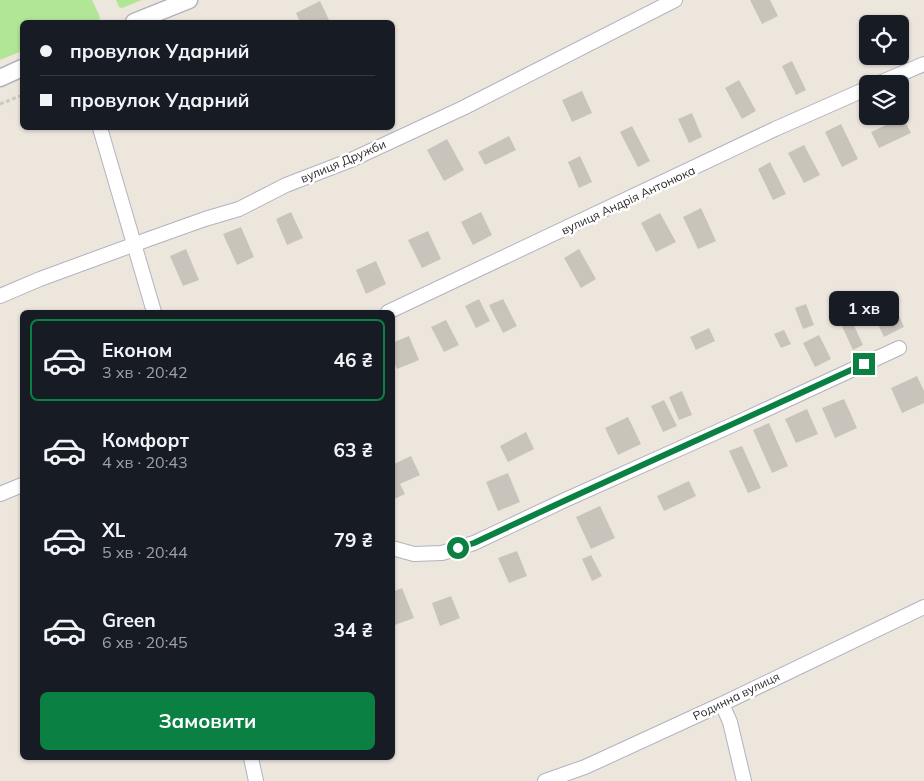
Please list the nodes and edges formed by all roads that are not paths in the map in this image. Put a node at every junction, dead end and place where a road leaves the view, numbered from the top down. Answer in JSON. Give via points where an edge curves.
{"nodes":[{"id":1,"x":190,"y":0,"type":"edge"},
{"id":2,"x":675,"y":0,"type":"edge"},
{"id":3,"x":139,"y":20,"type":"edge"},
{"id":4,"x":924,"y":64,"type":"edge"},
{"id":5,"x":20,"y":69,"type":"edge"},
{"id":6,"x":898,"y":75,"type":"edge"},
{"id":7,"x":0,"y":78,"type":"edge"},
{"id":8,"x":859,"y":92,"type":"edge"},
{"id":9,"x":101,"y":130,"type":"edge"},
{"id":10,"x":135,"y":244,"type":"junction"},
{"id":11,"x":0,"y":296,"type":"edge"},
{"id":12,"x":153,"y":310,"type":"edge"},
{"id":13,"x":392,"y":310,"type":"edge"},
{"id":14,"x":899,"y":348,"type":"dead end"},
{"id":15,"x":20,"y":487,"type":"edge"},
{"id":16,"x":0,"y":494,"type":"edge"},
{"id":17,"x":395,"y":549,"type":"edge"},
{"id":18,"x":924,"y":607,"type":"edge"},
{"id":19,"x":722,"y":704,"type":"junction"},
{"id":20,"x":251,"y":760,"type":"edge"},
{"id":21,"x":256,"y":781,"type":"edge"},
{"id":22,"x":545,"y":781,"type":"edge"},
{"id":23,"x":744,"y":781,"type":"edge"}],
"edges":[{"from":1,"to":3,"type":"street"},
{"from":2,"to":10,"type":"street","name":"вулиця Дружби","via":[[463,108],[351,160],[286,185],[239,209]]},
{"from":4,"to":6,"type":"street"},
{"from":5,"to":7,"type":"street"},
{"from":8,"to":13,"type":"street","name":"вулиця Андрія Антонюка"},
{"from":9,"to":10,"type":"street"},
{"from":10,"to":11,"type":"street","name":"вулиця Дружби"},
{"from":10,"to":12,"type":"street"},
{"from":14,"to":17,"type":"street","via":[[474,543],[442,553],[414,554]]},
{"from":15,"to":16,"type":"street"},
{"from":18,"to":19,"type":"street","name":"Родинна вулиця"},
{"from":19,"to":22,"type":"street","name":"Родинна вулиця","via":[[585,767]]},
{"from":19,"to":23,"type":"street","via":[[730,722]]},
{"from":20,"to":21,"type":"street"}]}
